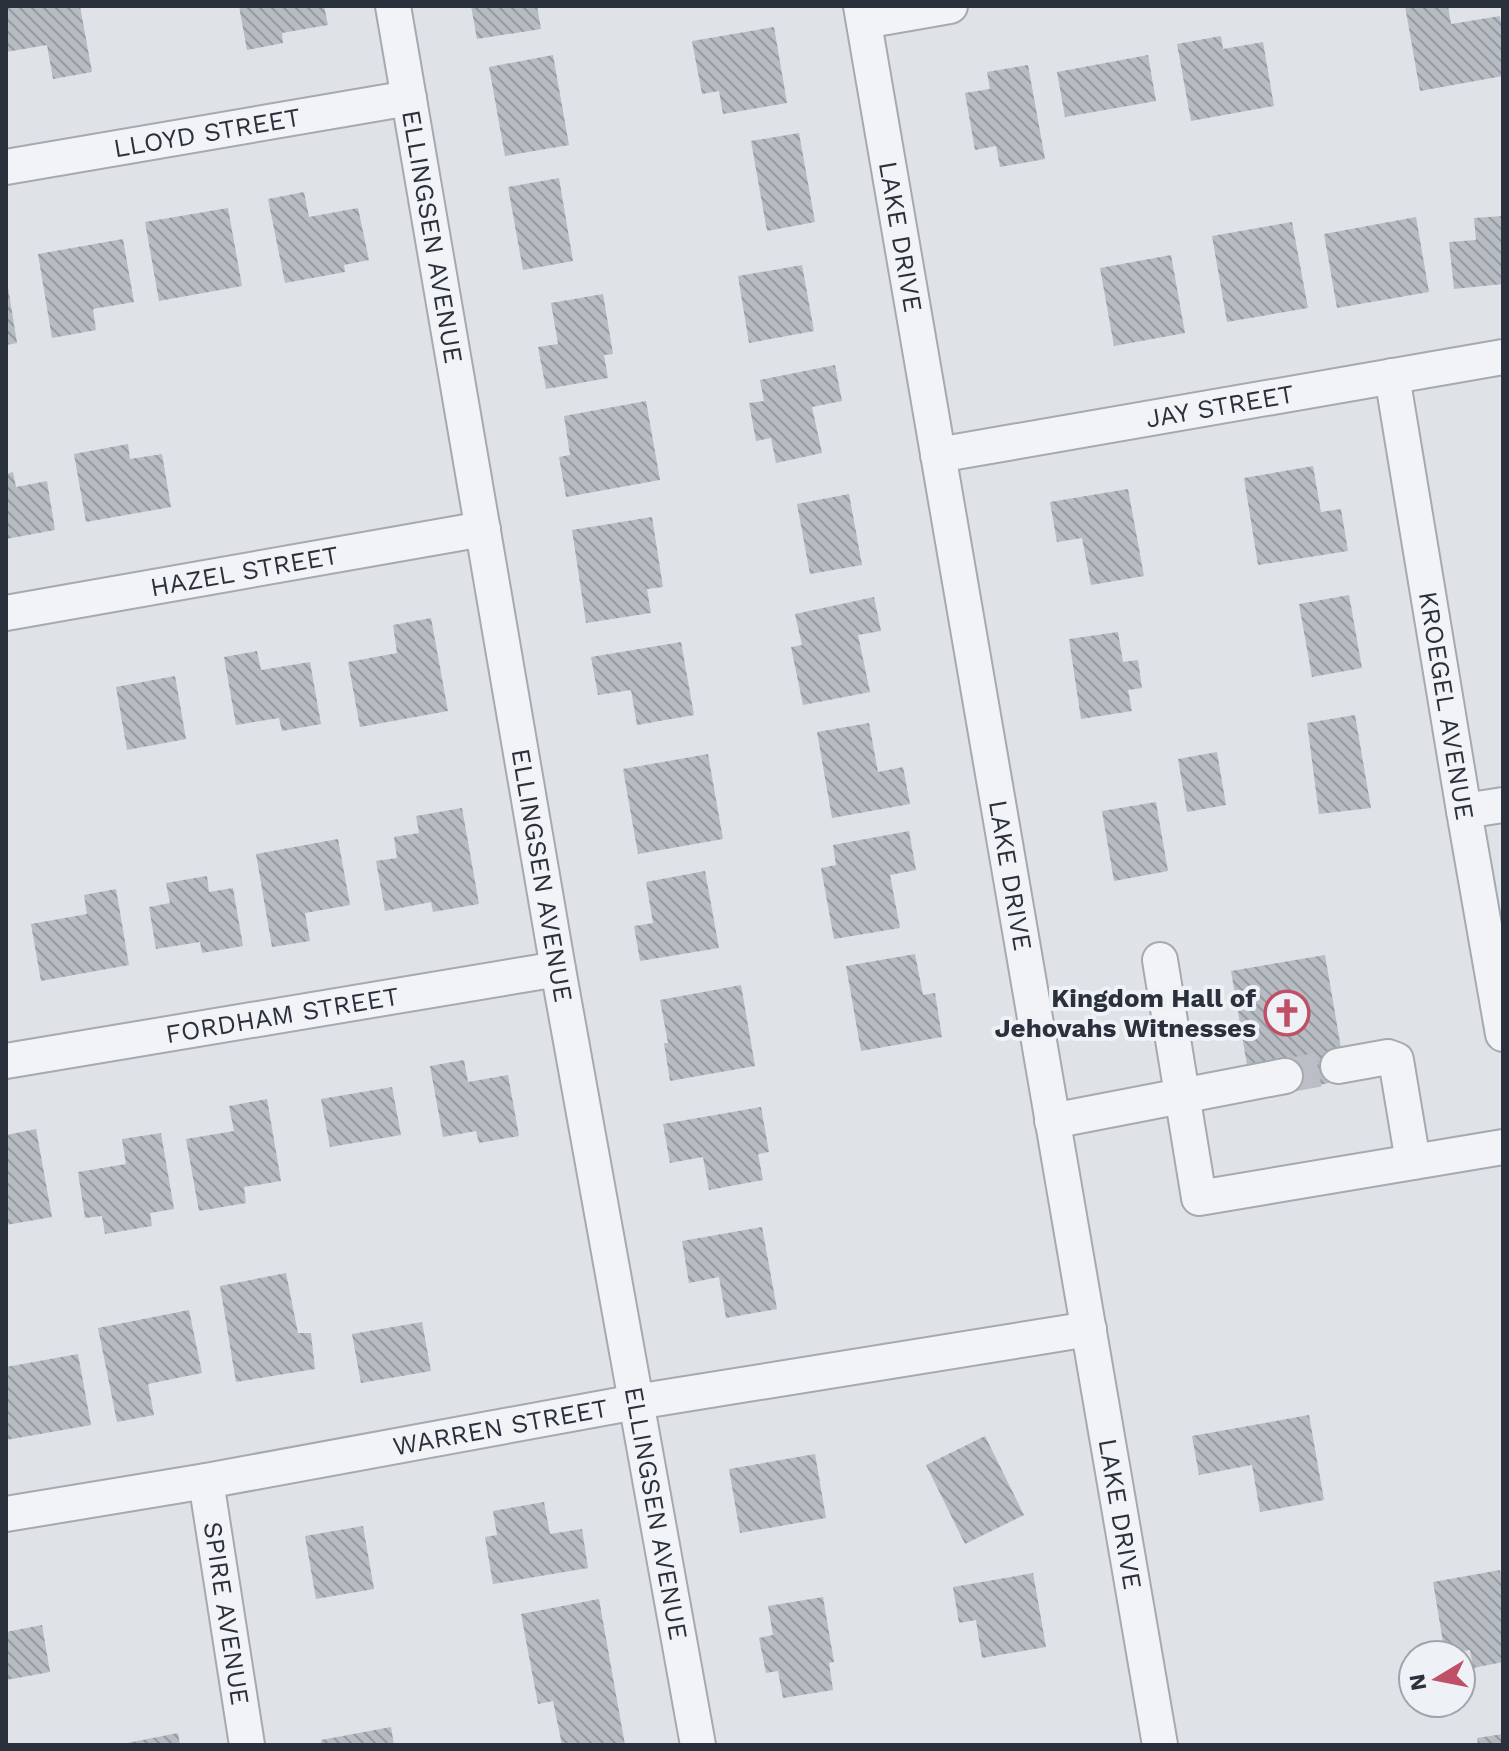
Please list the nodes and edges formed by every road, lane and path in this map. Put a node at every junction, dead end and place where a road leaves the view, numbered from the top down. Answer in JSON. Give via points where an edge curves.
{"nodes":[{"id":1,"x":393,"y":6,"type":"edge"},
{"id":2,"x":950,"y":6,"type":"edge"},
{"id":3,"x":863,"y":14,"type":"edge"},
{"id":4,"x":409,"y":98,"type":"junction"},
{"id":5,"x":6,"y":167,"type":"edge"},
{"id":6,"x":1503,"y":357,"type":"edge"},
{"id":7,"x":1392,"y":376,"type":"junction"},
{"id":8,"x":938,"y":455,"type":"junction"},
{"id":9,"x":483,"y":529,"type":"junction"},
{"id":10,"x":6,"y":613,"type":"edge"},
{"id":11,"x":1503,"y":805,"type":"edge"},
{"id":12,"x":1464,"y":811,"type":"junction"},
{"id":13,"x":1160,"y":960,"type":"dead end"},
{"id":14,"x":558,"y":969,"type":"junction"},
{"id":15,"x":1503,"y":1034,"type":"edge"},
{"id":16,"x":6,"y":1061,"type":"edge"},
{"id":17,"x":1338,"y":1066,"type":"tunnel mouth"},
{"id":18,"x":1285,"y":1076,"type":"tunnel mouth"},
{"id":19,"x":1183,"y":1095,"type":"junction"},
{"id":20,"x":1052,"y":1121,"type":"junction"},
{"id":21,"x":1503,"y":1147,"type":"edge"},
{"id":22,"x":1413,"y":1162,"type":"junction"},
{"id":23,"x":1089,"y":1329,"type":"junction"},
{"id":24,"x":636,"y":1402,"type":"junction"},
{"id":25,"x":206,"y":1481,"type":"junction"},
{"id":26,"x":6,"y":1514,"type":"edge"},
{"id":27,"x":247,"y":1745,"type":"edge"},
{"id":28,"x":698,"y":1745,"type":"edge"},
{"id":29,"x":1160,"y":1745,"type":"edge"}],
"edges":[{"from":1,"to":4,"type":"street","name":"ELLINGSEN AVENUE"},
{"from":2,"to":3,"type":"street"},
{"from":3,"to":8,"type":"street","name":"LAKE DRIVE"},
{"from":4,"to":5,"type":"street","name":"LLOYD STREET"},
{"from":4,"to":9,"type":"street","name":"ELLINGSEN AVENUE"},
{"from":6,"to":7,"type":"street","name":"JAY STREET"},
{"from":7,"to":8,"type":"street","name":"JAY STREET"},
{"from":7,"to":12,"type":"street","name":"KROEGEL AVENUE"},
{"from":8,"to":20,"type":"street","name":"LAKE DRIVE"},
{"from":9,"to":10,"type":"street","name":"HAZEL STREET"},
{"from":9,"to":14,"type":"street","name":"ELLINGSEN AVENUE"},
{"from":11,"to":12,"type":"street"},
{"from":12,"to":15,"type":"street","name":"KROEGEL AVENUE"},
{"from":13,"to":19,"type":"street"},
{"from":14,"to":16,"type":"street","name":"FORDHAM STREET"},
{"from":14,"to":24,"type":"street","name":"ELLINGSEN AVENUE"},
{"from":17,"to":22,"type":"street","via":[[1396,1060]]},
{"from":18,"to":19,"type":"street"},
{"from":19,"to":20,"type":"street"},
{"from":19,"to":22,"type":"street","via":[[1199,1198]]},
{"from":20,"to":23,"type":"street","name":"LAKE DRIVE"},
{"from":21,"to":22,"type":"street"},
{"from":23,"to":24,"type":"street","name":"WARREN STREET"},
{"from":23,"to":29,"type":"street","name":"LAKE DRIVE"},
{"from":24,"to":25,"type":"street","name":"WARREN STREET"},
{"from":24,"to":28,"type":"street","name":"ELLINGSEN AVENUE"},
{"from":25,"to":26,"type":"street","name":"WARREN STREET"},
{"from":25,"to":27,"type":"street","name":"SPIRE AVENUE"}]}
